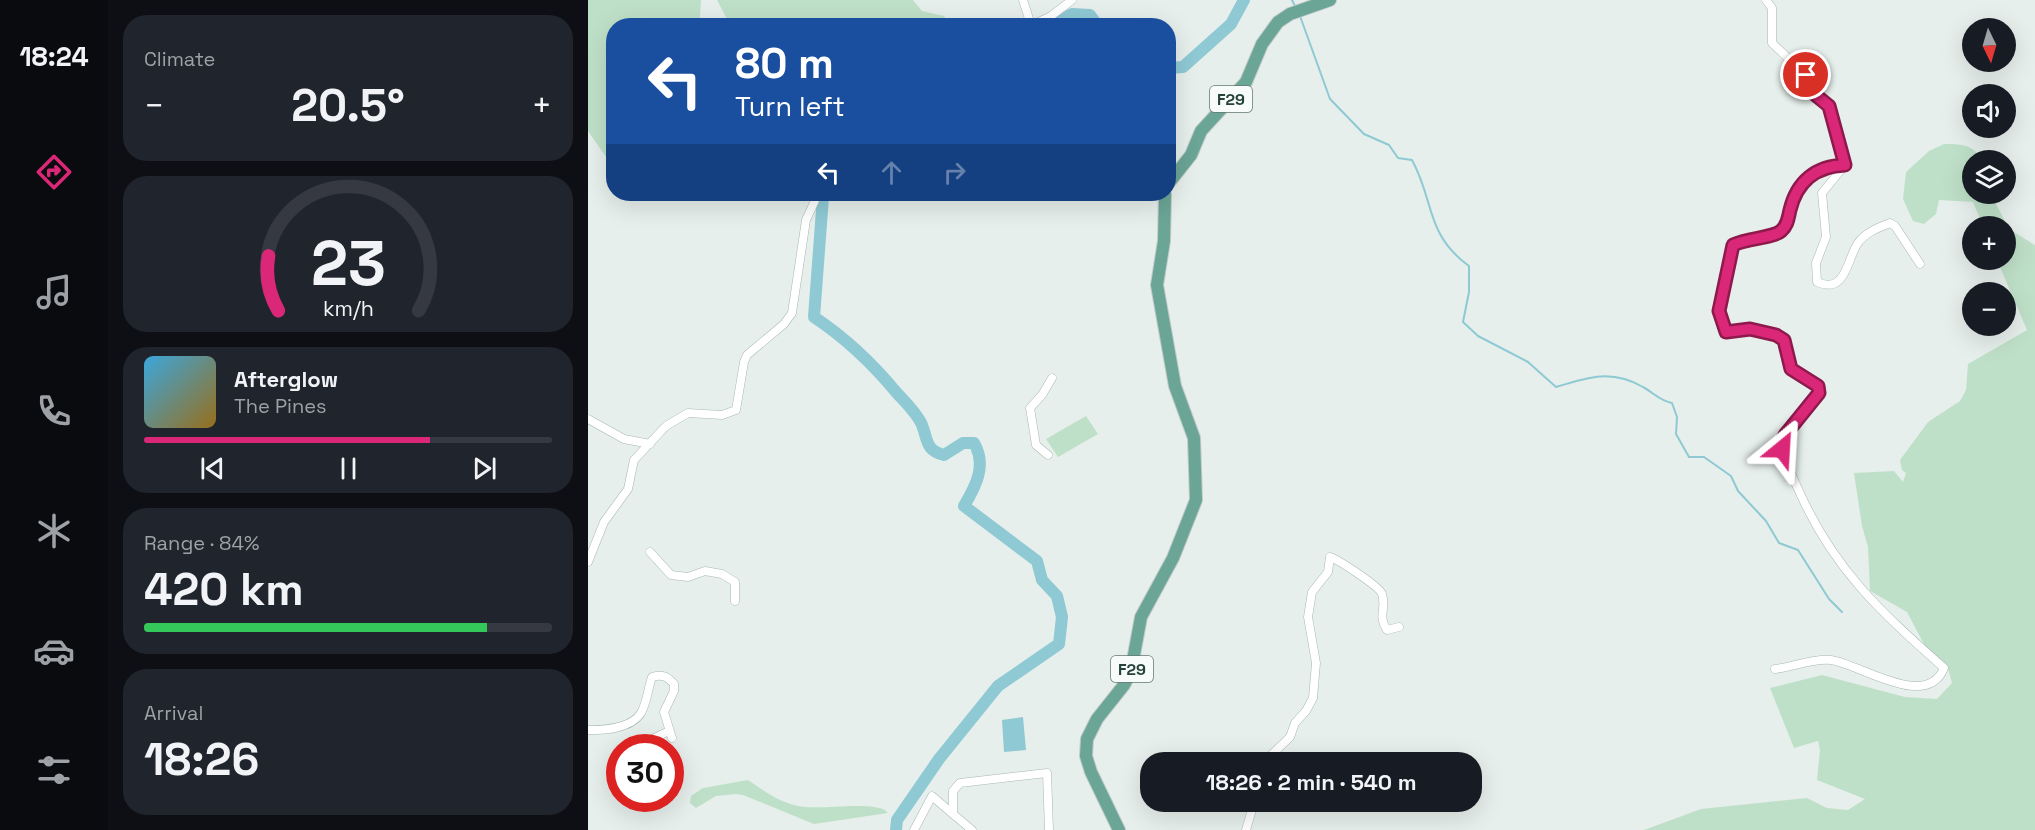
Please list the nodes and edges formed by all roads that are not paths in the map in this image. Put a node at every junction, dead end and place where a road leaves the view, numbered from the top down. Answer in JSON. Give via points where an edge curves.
{"nodes":[{"id":1,"x":1023,"y":0,"type":"edge"},
{"id":2,"x":1072,"y":0,"type":"edge"},
{"id":3,"x":1330,"y":0,"type":"edge"},
{"id":4,"x":1766,"y":0,"type":"edge"},
{"id":5,"x":1029,"y":18,"type":"edge"},
{"id":6,"x":1047,"y":18,"type":"edge"},
{"id":7,"x":1845,"y":165,"type":"junction"},
{"id":8,"x":1176,"y":174,"type":"edge"},
{"id":9,"x":815,"y":201,"type":"edge"},
{"id":10,"x":1165,"y":201,"type":"edge"},
{"id":11,"x":1920,"y":264,"type":"dead end"},
{"id":12,"x":1052,"y":378,"type":"dead end"},
{"id":13,"x":588,"y":418,"type":"edge"},
{"id":14,"x":651,"y":444,"type":"junction"},
{"id":15,"x":1048,"y":456,"type":"dead end"},
{"id":16,"x":650,"y":552,"type":"dead end"},
{"id":17,"x":588,"y":562,"type":"edge"},
{"id":18,"x":735,"y":601,"type":"dead end"},
{"id":19,"x":1400,"y":627,"type":"dead end"},
{"id":20,"x":1775,"y":669,"type":"dead end"},
{"id":21,"x":588,"y":730,"type":"edge"},
{"id":22,"x":670,"y":734,"type":"edge"},
{"id":23,"x":1274,"y":752,"type":"edge"},
{"id":24,"x":1251,"y":812,"type":"edge"},
{"id":25,"x":914,"y":830,"type":"edge"},
{"id":26,"x":972,"y":830,"type":"edge"},
{"id":27,"x":1049,"y":830,"type":"edge"},
{"id":28,"x":1119,"y":830,"type":"edge"},
{"id":29,"x":1246,"y":830,"type":"edge"}],
"edges":[{"from":1,"to":5,"type":"street"},
{"from":2,"to":6,"type":"street"},
{"from":3,"to":8,"type":"main road","number":"F29","via":[[1290,14],[1270,31],[1246,82],[1201,131],[1191,155]]},
{"from":4,"to":7,"type":"street","via":[[1772,8],[1772,43],[1806,75],[1813,93],[1829,106]]},
{"from":7,"to":11,"type":"street","via":[[1822,193],[1826,237],[1816,263],[1817,282],[1838,282],[1845,275],[1858,243],[1869,231],[1890,223]]},
{"from":7,"to":20,"type":"street","via":[[1816,170],[1797,188],[1788,223],[1781,231],[1733,245],[1720,318],[1726,332],[1750,329],[1784,340],[1791,369],[1818,386],[1819,393],[1781,443],[1792,477],[1811,518],[1855,584],[1944,668],[1941,676],[1926,686],[1907,686],[1830,660]]},
{"from":9,"to":14,"type":"street","via":[[806,220],[792,313],[767,342],[747,355],[736,410],[729,414],[688,413],[674,418]]},
{"from":10,"to":28,"type":"main road","number":"F29","via":[[1157,285],[1175,386],[1194,438],[1196,500],[1173,558],[1141,617],[1131,671],[1097,718],[1087,739],[1086,756],[1091,771]]},
{"from":12,"to":15,"type":"street","via":[[1030,408],[1036,445]]},
{"from":13,"to":14,"type":"street","via":[[624,439]]},
{"from":14,"to":17,"type":"street","via":[[634,460],[628,489],[604,522]]},
{"from":16,"to":18,"type":"street","via":[[671,574],[722,574],[735,582]]},
{"from":19,"to":23,"type":"street","via":[[1388,630],[1383,624],[1384,602],[1378,586],[1330,557],[1328,572],[1312,592],[1308,617],[1316,663],[1313,698],[1290,737]]},
{"from":21,"to":22,"type":"street","via":[[634,721],[641,713],[652,677],[659,675],[674,684],[664,712]]},
{"from":24,"to":29,"type":"street"},
{"from":25,"to":26,"type":"street","via":[[932,796]]},
{"from":26,"to":27,"type":"street","via":[[953,814],[953,791],[960,783],[1047,773]]}]}
